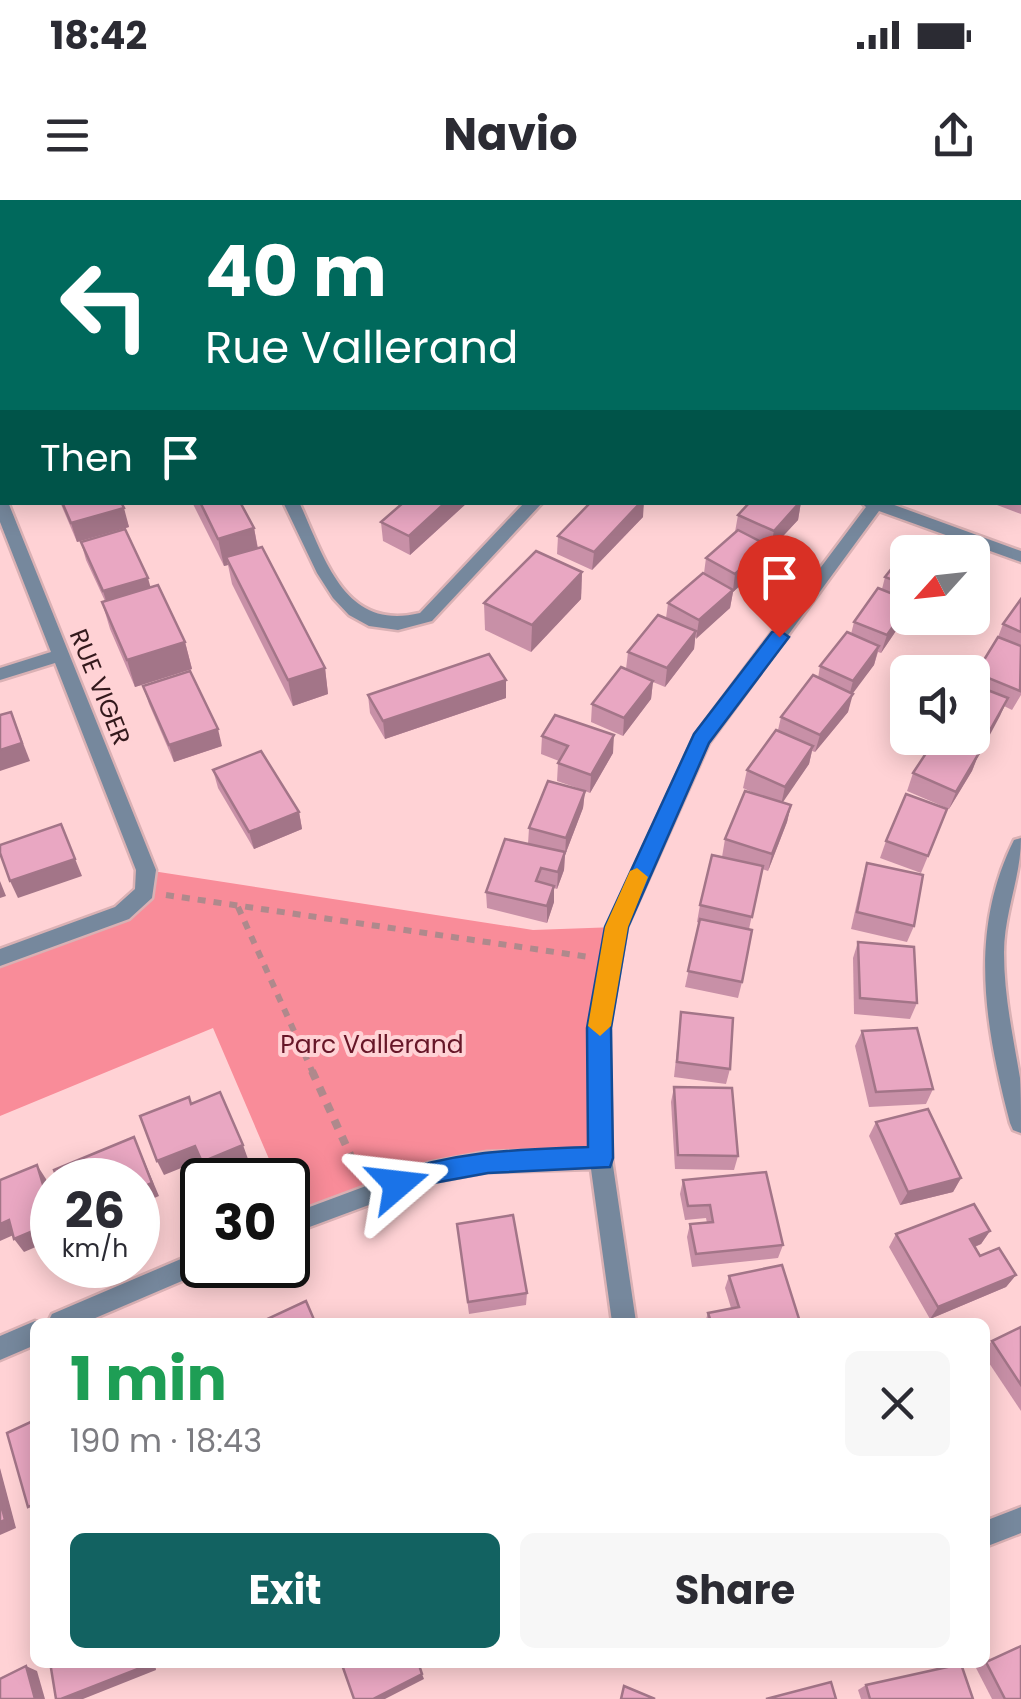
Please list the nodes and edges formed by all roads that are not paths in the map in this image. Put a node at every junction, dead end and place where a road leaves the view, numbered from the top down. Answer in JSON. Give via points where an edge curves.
{"nodes":[{"id":1,"x":1,"y":505,"type":"edge"},
{"id":2,"x":292,"y":505,"type":"edge"},
{"id":3,"x":532,"y":505,"type":"edge"},
{"id":4,"x":871,"y":505,"type":"edge"},
{"id":5,"x":875,"y":505,"type":"edge"},
{"id":6,"x":1021,"y":557,"type":"edge"},
{"id":7,"x":60,"y":654,"type":"junction"},
{"id":8,"x":0,"y":674,"type":"edge"},
{"id":9,"x":1021,"y":844,"type":"edge"},
{"id":10,"x":0,"y":958,"type":"edge"},
{"id":11,"x":1021,"y":1122,"type":"edge"},
{"id":12,"x":601,"y":1158,"type":"junction"},
{"id":13,"x":310,"y":1216,"type":"edge"},
{"id":14,"x":180,"y":1270,"type":"edge"},
{"id":15,"x":69,"y":1318,"type":"edge"},
{"id":16,"x":623,"y":1318,"type":"edge"},
{"id":17,"x":30,"y":1335,"type":"edge"},
{"id":18,"x":0,"y":1348,"type":"edge"},
{"id":19,"x":1021,"y":1520,"type":"edge"},
{"id":20,"x":990,"y":1532,"type":"edge"}],
"edges":[{"from":1,"to":7,"type":"street","name":"RUE VIGER"},
{"from":2,"to":3,"type":"street","via":[[356,616],[383,627],[426,616]]},
{"from":4,"to":12,"type":"street","via":[[701,740],[656,831],[610,960],[599,1028]]},
{"from":5,"to":6,"type":"street"},
{"from":7,"to":8,"type":"street"},
{"from":7,"to":10,"type":"street","name":"RUE VIGER","via":[[146,870],[145,892],[122,913]]},
{"from":9,"to":11,"type":"street","via":[[1002,881],[991,972]]},
{"from":12,"to":13,"type":"street","via":[[488,1162],[428,1173]]},
{"from":12,"to":16,"type":"street"},
{"from":14,"to":15,"type":"street"},
{"from":17,"to":18,"type":"street"},
{"from":19,"to":20,"type":"street"}]}
